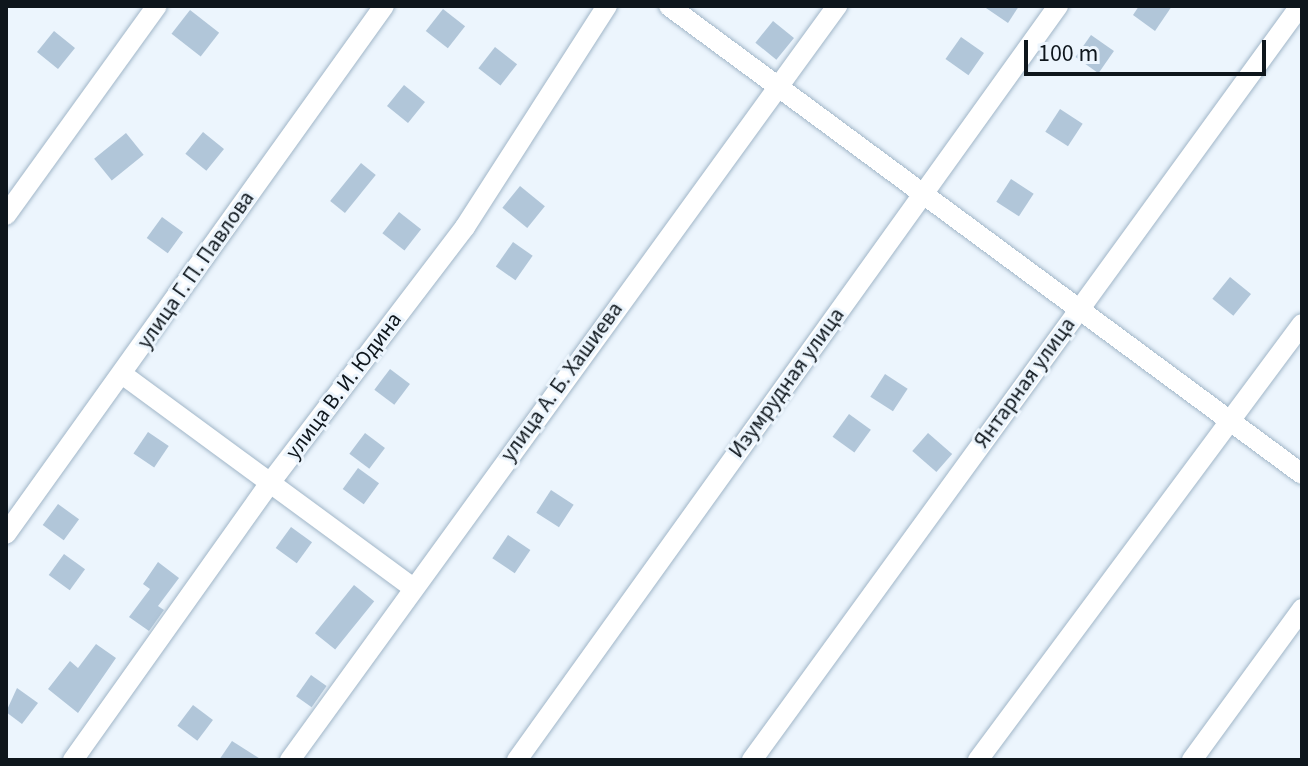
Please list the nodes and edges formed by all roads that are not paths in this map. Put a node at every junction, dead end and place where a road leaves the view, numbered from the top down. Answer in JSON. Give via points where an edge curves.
{"nodes":[{"id":1,"x":157,"y":6,"type":"edge"},
{"id":2,"x":384,"y":6,"type":"edge"},
{"id":3,"x":607,"y":6,"type":"edge"},
{"id":4,"x":669,"y":6,"type":"edge"},
{"id":5,"x":837,"y":6,"type":"edge"},
{"id":6,"x":1058,"y":6,"type":"edge"},
{"id":7,"x":1300,"y":6,"type":"edge"},
{"id":8,"x":780,"y":83,"type":"junction"},
{"id":9,"x":923,"y":192,"type":"junction"},
{"id":10,"x":6,"y":215,"type":"edge"},
{"id":11,"x":1079,"y":308,"type":"junction"},
{"id":12,"x":1302,"y":324,"type":"edge"},
{"id":13,"x":122,"y":374,"type":"junction"},
{"id":14,"x":1233,"y":422,"type":"junction"},
{"id":15,"x":1302,"y":474,"type":"edge"},
{"id":16,"x":270,"y":483,"type":"junction"},
{"id":17,"x":6,"y":534,"type":"edge"},
{"id":18,"x":413,"y":588,"type":"junction"},
{"id":19,"x":1302,"y":609,"type":"edge"},
{"id":20,"x":73,"y":760,"type":"edge"},
{"id":21,"x":290,"y":760,"type":"edge"},
{"id":22,"x":517,"y":760,"type":"edge"},
{"id":23,"x":752,"y":760,"type":"edge"},
{"id":24,"x":978,"y":760,"type":"edge"},
{"id":25,"x":1192,"y":760,"type":"edge"}],
"edges":[{"from":1,"to":10,"type":"street"},
{"from":2,"to":13,"type":"street","name":"улица Г. П. Павлова"},
{"from":3,"to":16,"type":"street","name":"улица В. И. Юдина","via":[[465,227]]},
{"from":4,"to":8,"type":"street"},
{"from":5,"to":8,"type":"street","name":"улица А. Б. Хашиева"},
{"from":6,"to":9,"type":"street","name":"Изумрудная улица"},
{"from":7,"to":11,"type":"street","name":"Янтарная улица"},
{"from":8,"to":9,"type":"street"},
{"from":8,"to":18,"type":"street","name":"улица А. Б. Хашиева"},
{"from":9,"to":11,"type":"street"},
{"from":9,"to":22,"type":"street","name":"Изумрудная улица"},
{"from":11,"to":14,"type":"street"},
{"from":11,"to":23,"type":"street","name":"Янтарная улица"},
{"from":12,"to":14,"type":"street"},
{"from":13,"to":16,"type":"street"},
{"from":13,"to":17,"type":"street","name":"улица Г. П. Павлова"},
{"from":14,"to":15,"type":"street"},
{"from":14,"to":24,"type":"street"},
{"from":16,"to":18,"type":"street"},
{"from":16,"to":20,"type":"street","name":"улица В. И. Юдина"},
{"from":18,"to":21,"type":"street","name":"улица А. Б. Хашиева"},
{"from":19,"to":25,"type":"street"}]}
